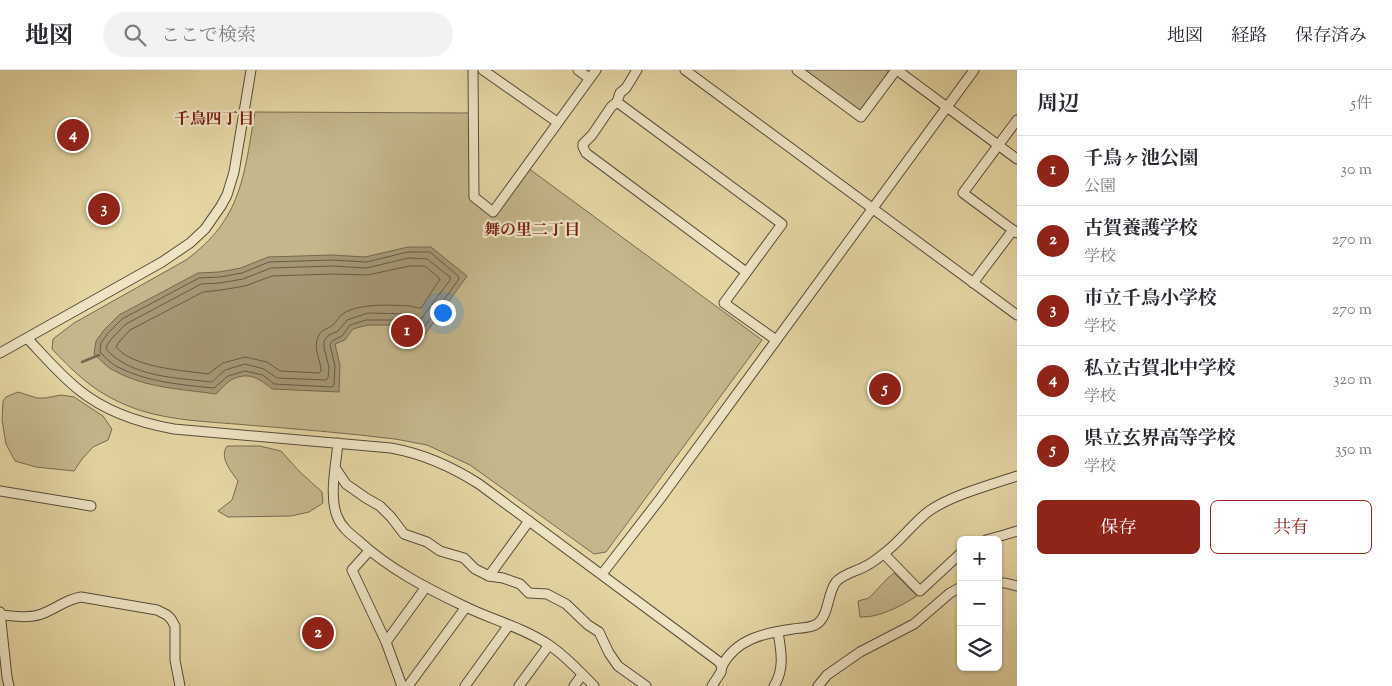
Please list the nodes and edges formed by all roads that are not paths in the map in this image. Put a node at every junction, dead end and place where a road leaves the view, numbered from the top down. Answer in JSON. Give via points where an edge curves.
{"nodes":[{"id":1,"x":251,"y":70,"type":"edge"},
{"id":2,"x":473,"y":70,"type":"edge"},
{"id":3,"x":484,"y":70,"type":"edge"},
{"id":4,"x":578,"y":70,"type":"edge"},
{"id":5,"x":596,"y":70,"type":"edge"},
{"id":6,"x":638,"y":70,"type":"edge"},
{"id":7,"x":685,"y":70,"type":"edge"},
{"id":8,"x":797,"y":70,"type":"edge"},
{"id":9,"x":896,"y":70,"type":"edge"},
{"id":10,"x":974,"y":70,"type":"edge"},
{"id":11,"x":590,"y":78,"type":"junction"},
{"id":12,"x":617,"y":102,"type":"junction"},
{"id":13,"x":947,"y":107,"type":"junction"},
{"id":14,"x":1017,"y":120,"type":"edge"},
{"id":15,"x":557,"y":122,"type":"junction"},
{"id":16,"x":998,"y":145,"type":"junction"},
{"id":17,"x":1017,"y":159,"type":"edge"},
{"id":18,"x":872,"y":208,"type":"junction"},
{"id":19,"x":1015,"y":231,"type":"edge"},
{"id":20,"x":746,"y":272,"type":"junction"},
{"id":21,"x":973,"y":283,"type":"junction"},
{"id":22,"x":1017,"y":315,"type":"edge"},
{"id":23,"x":27,"y":338,"type":"junction"},
{"id":24,"x":776,"y":340,"type":"junction"},
{"id":25,"x":0,"y":353,"type":"edge"},
{"id":26,"x":338,"y":443,"type":"junction"},
{"id":27,"x":336,"y":470,"type":"junction"},
{"id":28,"x":1017,"y":476,"type":"edge"},
{"id":29,"x":0,"y":491,"type":"edge"},
{"id":30,"x":91,"y":506,"type":"dead end"},
{"id":31,"x":529,"y":520,"type":"junction"},
{"id":32,"x":1017,"y":531,"type":"edge"},
{"id":33,"x":1002,"y":536,"type":"edge"},
{"id":34,"x":369,"y":550,"type":"junction"},
{"id":35,"x":884,"y":554,"type":"junction"},
{"id":36,"x":957,"y":557,"type":"edge"},
{"id":37,"x":602,"y":574,"type":"junction"},
{"id":38,"x":489,"y":576,"type":"junction"},
{"id":39,"x":1002,"y":583,"type":"edge"},
{"id":40,"x":426,"y":586,"type":"junction"},
{"id":41,"x":1017,"y":586,"type":"edge"},
{"id":42,"x":957,"y":589,"type":"edge"},
{"id":43,"x":466,"y":607,"type":"junction"},
{"id":44,"x":0,"y":614,"type":"edge"},
{"id":45,"x":510,"y":625,"type":"junction"},
{"id":46,"x":778,"y":632,"type":"junction"},
{"id":47,"x":386,"y":642,"type":"junction"},
{"id":48,"x":550,"y":645,"type":"junction"},
{"id":49,"x":722,"y":666,"type":"junction"},
{"id":50,"x":582,"y":675,"type":"junction"},
{"id":51,"x":9,"y":686,"type":"edge"},
{"id":52,"x":180,"y":686,"type":"edge"},
{"id":53,"x":402,"y":686,"type":"edge"},
{"id":54,"x":408,"y":686,"type":"edge"},
{"id":55,"x":465,"y":686,"type":"edge"},
{"id":56,"x":519,"y":686,"type":"edge"},
{"id":57,"x":574,"y":686,"type":"edge"},
{"id":58,"x":594,"y":686,"type":"edge"},
{"id":59,"x":646,"y":686,"type":"edge"},
{"id":60,"x":712,"y":686,"type":"edge"},
{"id":61,"x":774,"y":686,"type":"edge"},
{"id":62,"x":818,"y":686,"type":"edge"}],
"edges":[{"from":1,"to":23,"type":"street","via":[[232,178],[227,195],[205,229],[162,262]]},
{"from":2,"to":15,"type":"street","via":[[474,197],[493,212]]},
{"from":3,"to":15,"type":"street"},
{"from":4,"to":11,"type":"street"},
{"from":5,"to":11,"type":"street"},
{"from":6,"to":12,"type":"street"},
{"from":7,"to":18,"type":"street"},
{"from":8,"to":9,"type":"street","via":[[861,117]]},
{"from":9,"to":13,"type":"street"},
{"from":10,"to":13,"type":"street"},
{"from":11,"to":15,"type":"street"},
{"from":12,"to":20,"type":"street","via":[[583,144],[586,153]]},
{"from":12,"to":20,"type":"street","via":[[782,224]]},
{"from":13,"to":16,"type":"street"},
{"from":13,"to":18,"type":"street"},
{"from":14,"to":16,"type":"street"},
{"from":16,"to":17,"type":"street"},
{"from":16,"to":19,"type":"street","via":[[963,192]]},
{"from":18,"to":21,"type":"street"},
{"from":18,"to":24,"type":"street"},
{"from":19,"to":21,"type":"street"},
{"from":20,"to":24,"type":"street","via":[[724,303]]},
{"from":21,"to":22,"type":"street"},
{"from":23,"to":25,"type":"street"},
{"from":23,"to":26,"type":"street","via":[[80,391],[128,418],[174,429]]},
{"from":24,"to":37,"type":"street"},
{"from":26,"to":27,"type":"street"},
{"from":26,"to":31,"type":"street","via":[[391,448],[436,460],[461,472]]},
{"from":27,"to":34,"type":"street","via":[[337,516]]},
{"from":27,"to":38,"type":"street","via":[[346,484],[380,506],[404,534],[464,558]]},
{"from":28,"to":35,"type":"street","via":[[947,500],[929,512]]},
{"from":29,"to":30,"type":"street"},
{"from":31,"to":37,"type":"street"},
{"from":31,"to":38,"type":"street"},
{"from":32,"to":33,"type":"street"},
{"from":34,"to":40,"type":"street"},
{"from":34,"to":47,"type":"street","via":[[352,570]]},
{"from":35,"to":36,"type":"street","via":[[920,591]]},
{"from":35,"to":46,"type":"street","via":[[837,581],[824,614],[815,626]]},
{"from":37,"to":49,"type":"street"},
{"from":38,"to":59,"type":"street","via":[[520,584],[529,593],[547,594],[566,604],[599,632],[618,666]]},
{"from":39,"to":41,"type":"street"},
{"from":40,"to":43,"type":"street"},
{"from":40,"to":47,"type":"street"},
{"from":42,"to":62,"type":"street","via":[[914,624],[860,652],[827,675]]},
{"from":43,"to":45,"type":"street"},
{"from":43,"to":54,"type":"street"},
{"from":44,"to":51,"type":"street"},
{"from":44,"to":52,"type":"street","via":[[37,616],[80,597],[167,614],[174,626]]},
{"from":45,"to":48,"type":"street"},
{"from":45,"to":55,"type":"street"},
{"from":46,"to":49,"type":"street","via":[[736,647]]},
{"from":46,"to":61,"type":"street","via":[[781,669]]},
{"from":47,"to":53,"type":"street"},
{"from":48,"to":50,"type":"street"},
{"from":48,"to":56,"type":"street"},
{"from":49,"to":60,"type":"street"},
{"from":50,"to":57,"type":"street"},
{"from":50,"to":58,"type":"street"}]}
